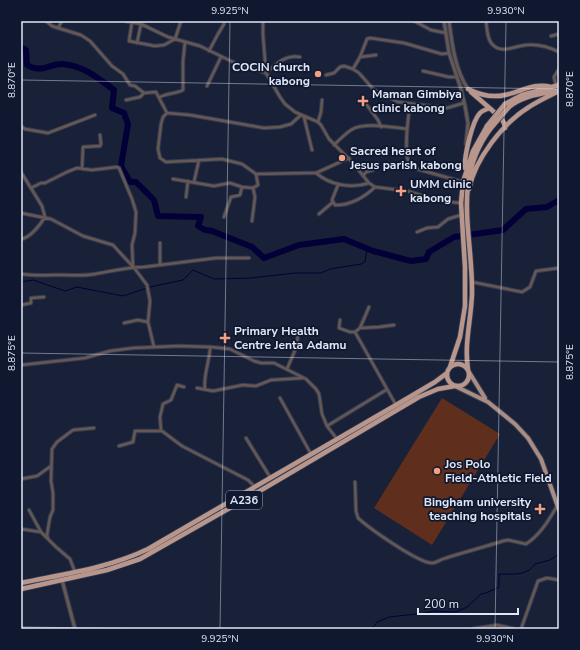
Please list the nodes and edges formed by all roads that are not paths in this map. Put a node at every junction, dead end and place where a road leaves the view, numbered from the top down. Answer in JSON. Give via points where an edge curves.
{"nodes":[{"id":1,"x":46,"y":21,"type":"edge"},
{"id":2,"x":62,"y":21,"type":"edge"},
{"id":3,"x":125,"y":21,"type":"edge"},
{"id":4,"x":181,"y":21,"type":"edge"},
{"id":5,"x":263,"y":21,"type":"edge"},
{"id":6,"x":414,"y":21,"type":"edge"},
{"id":7,"x":444,"y":21,"type":"edge"},
{"id":8,"x":449,"y":21,"type":"edge"},
{"id":9,"x":486,"y":21,"type":"edge"},
{"id":10,"x":132,"y":22,"type":"junction"},
{"id":11,"x":141,"y":24,"type":"junction"},
{"id":12,"x":224,"y":24,"type":"dead end"},
{"id":13,"x":58,"y":28,"type":"junction"},
{"id":14,"x":446,"y":33,"type":"junction"},
{"id":15,"x":559,"y":34,"type":"edge"},
{"id":16,"x":551,"y":36,"type":"dead end"},
{"id":17,"x":175,"y":39,"type":"junction"},
{"id":18,"x":185,"y":42,"type":"junction"},
{"id":19,"x":138,"y":43,"type":"junction"},
{"id":20,"x":209,"y":51,"type":"junction"},
{"id":21,"x":559,"y":52,"type":"edge"},
{"id":22,"x":449,"y":53,"type":"junction"},
{"id":23,"x":376,"y":55,"type":"dead end"},
{"id":24,"x":221,"y":57,"type":"junction"},
{"id":25,"x":300,"y":57,"type":"dead end"},
{"id":26,"x":360,"y":57,"type":"junction"},
{"id":27,"x":353,"y":68,"type":"junction"},
{"id":28,"x":559,"y":69,"type":"edge"},
{"id":29,"x":423,"y":71,"type":"dead end"},
{"id":30,"x":266,"y":73,"type":"junction"},
{"id":31,"x":326,"y":75,"type":"dead end"},
{"id":32,"x":457,"y":77,"type":"junction"},
{"id":33,"x":207,"y":86,"type":"dead end"},
{"id":34,"x":551,"y":87,"type":"junction"},
{"id":35,"x":558,"y":88,"type":"edge"},
{"id":36,"x":468,"y":89,"type":"junction"},
{"id":37,"x":144,"y":93,"type":"junction"},
{"id":38,"x":160,"y":97,"type":"junction"},
{"id":39,"x":126,"y":100,"type":"dead end"},
{"id":40,"x":322,"y":100,"type":"dead end"},
{"id":41,"x":465,"y":103,"type":"junction"},
{"id":42,"x":366,"y":104,"type":"dead end"},
{"id":43,"x":410,"y":104,"type":"junction"},
{"id":44,"x":507,"y":106,"type":"junction"},
{"id":45,"x":489,"y":108,"type":"junction"},
{"id":46,"x":167,"y":113,"type":"junction"},
{"id":47,"x":95,"y":115,"type":"dead end"},
{"id":48,"x":302,"y":116,"type":"junction"},
{"id":49,"x":318,"y":122,"type":"junction"},
{"id":50,"x":21,"y":126,"type":"edge"},
{"id":51,"x":382,"y":127,"type":"junction"},
{"id":52,"x":489,"y":127,"type":"junction"},
{"id":53,"x":505,"y":128,"type":"junction"},
{"id":54,"x":407,"y":129,"type":"junction"},
{"id":55,"x":100,"y":135,"type":"dead end"},
{"id":56,"x":334,"y":145,"type":"junction"},
{"id":57,"x":312,"y":150,"type":"dead end"},
{"id":58,"x":466,"y":156,"type":"junction"},
{"id":59,"x":349,"y":158,"type":"junction"},
{"id":60,"x":199,"y":160,"type":"junction"},
{"id":61,"x":82,"y":169,"type":"junction"},
{"id":62,"x":373,"y":170,"type":"dead end"},
{"id":63,"x":465,"y":171,"type":"junction"},
{"id":64,"x":21,"y":172,"type":"edge"},
{"id":65,"x":316,"y":173,"type":"junction"},
{"id":66,"x":256,"y":174,"type":"junction"},
{"id":67,"x":363,"y":176,"type":"junction"},
{"id":68,"x":173,"y":179,"type":"dead end"},
{"id":69,"x":188,"y":181,"type":"junction"},
{"id":70,"x":194,"y":182,"type":"junction"},
{"id":71,"x":463,"y":182,"type":"junction"},
{"id":72,"x":369,"y":183,"type":"junction"},
{"id":73,"x":338,"y":185,"type":"junction"},
{"id":74,"x":242,"y":187,"type":"junction"},
{"id":75,"x":374,"y":187,"type":"junction"},
{"id":76,"x":31,"y":188,"type":"junction"},
{"id":77,"x":254,"y":188,"type":"junction"},
{"id":78,"x":186,"y":197,"type":"dead end"},
{"id":79,"x":333,"y":202,"type":"junction"},
{"id":80,"x":461,"y":203,"type":"junction"},
{"id":81,"x":467,"y":209,"type":"junction"},
{"id":82,"x":21,"y":213,"type":"edge"},
{"id":83,"x":319,"y":214,"type":"dead end"},
{"id":84,"x":462,"y":215,"type":"junction"},
{"id":85,"x":44,"y":217,"type":"junction"},
{"id":86,"x":224,"y":217,"type":"dead end"},
{"id":87,"x":252,"y":221,"type":"dead end"},
{"id":88,"x":417,"y":232,"type":"dead end"},
{"id":89,"x":21,"y":239,"type":"edge"},
{"id":90,"x":160,"y":243,"type":"dead end"},
{"id":91,"x":249,"y":258,"type":"dead end"},
{"id":92,"x":160,"y":264,"type":"junction"},
{"id":93,"x":133,"y":267,"type":"junction"},
{"id":94,"x":559,"y":268,"type":"edge"},
{"id":95,"x":21,"y":274,"type":"edge"},
{"id":96,"x":472,"y":282,"type":"junction"},
{"id":97,"x":44,"y":297,"type":"dead end"},
{"id":98,"x":21,"y":305,"type":"edge"},
{"id":99,"x":369,"y":307,"type":"dead end"},
{"id":100,"x":340,"y":320,"type":"dead end"},
{"id":101,"x":148,"y":322,"type":"junction"},
{"id":102,"x":124,"y":323,"type":"dead end"},
{"id":103,"x":394,"y":325,"type":"dead end"},
{"id":104,"x":360,"y":328,"type":"junction"},
{"id":105,"x":299,"y":330,"type":"dead end"},
{"id":106,"x":355,"y":332,"type":"junction"},
{"id":107,"x":210,"y":347,"type":"junction"},
{"id":108,"x":154,"y":348,"type":"junction"},
{"id":109,"x":21,"y":365,"type":"edge"},
{"id":110,"x":450,"y":367,"type":"junction"},
{"id":111,"x":287,"y":369,"type":"junction"},
{"id":112,"x":469,"y":371,"type":"junction"},
{"id":113,"x":447,"y":373,"type":"junction"},
{"id":114,"x":304,"y":378,"type":"junction"},
{"id":115,"x":184,"y":387,"type":"dead end"},
{"id":116,"x":456,"y":387,"type":"junction"},
{"id":117,"x":197,"y":388,"type":"dead end"},
{"id":118,"x":206,"y":390,"type":"junction"},
{"id":119,"x":386,"y":390,"type":"junction"},
{"id":120,"x":280,"y":398,"type":"dead end"},
{"id":121,"x":488,"y":402,"type":"junction"},
{"id":122,"x":396,"y":405,"type":"junction"},
{"id":123,"x":327,"y":426,"type":"junction"},
{"id":124,"x":94,"y":428,"type":"dead end"},
{"id":125,"x":160,"y":431,"type":"junction"},
{"id":126,"x":246,"y":438,"type":"dead end"},
{"id":127,"x":337,"y":440,"type":"junction"},
{"id":128,"x":119,"y":446,"type":"dead end"},
{"id":129,"x":312,"y":454,"type":"junction"},
{"id":130,"x":52,"y":466,"type":"junction"},
{"id":131,"x":271,"y":478,"type":"junction"},
{"id":132,"x":21,"y":479,"type":"edge"},
{"id":133,"x":354,"y":482,"type":"dead end"},
{"id":134,"x":255,"y":487,"type":"junction"},
{"id":135,"x":258,"y":492,"type":"junction"},
{"id":136,"x":559,"y":493,"type":"edge"},
{"id":137,"x":554,"y":496,"type":"junction"},
{"id":138,"x":558,"y":508,"type":"edge"},
{"id":139,"x":29,"y":510,"type":"dead end"},
{"id":140,"x":21,"y":528,"type":"edge"},
{"id":141,"x":41,"y":532,"type":"junction"},
{"id":142,"x":48,"y":538,"type":"junction"},
{"id":143,"x":75,"y":572,"type":"junction"},
{"id":144,"x":62,"y":580,"type":"junction"},
{"id":145,"x":559,"y":580,"type":"edge"},
{"id":146,"x":21,"y":583,"type":"edge"},
{"id":147,"x":21,"y":589,"type":"edge"},
{"id":148,"x":75,"y":629,"type":"edge"},
{"id":149,"x":472,"y":629,"type":"edge"},
{"id":150,"x":515,"y":629,"type":"edge"},
{"id":151,"x":521,"y":629,"type":"edge"}],
"edges":[{"from":1,"to":13,"type":"street"},
{"from":2,"to":13,"type":"street"},
{"from":3,"to":10,"type":"street"},
{"from":4,"to":17,"type":"street"},
{"from":5,"to":30,"type":"street"},
{"from":6,"to":14,"type":"street","via":[[431,30]]},
{"from":7,"to":14,"type":"street"},
{"from":8,"to":36,"type":"street","via":[[453,52]]},
{"from":9,"to":21,"type":"street","via":[[491,44],[494,46],[509,49],[527,45],[540,46]]},
{"from":10,"to":11,"type":"street"},
{"from":10,"to":19,"type":"street","via":[[128,41]]},
{"from":11,"to":17,"type":"street"},
{"from":11,"to":19,"type":"street"},
{"from":12,"to":20,"type":"street"},
{"from":13,"to":37,"type":"street","via":[[81,35],[90,41],[112,66],[123,74],[130,85]]},
{"from":14,"to":22,"type":"street"},
{"from":15,"to":16,"type":"street"},
{"from":17,"to":18,"type":"street"},
{"from":17,"to":19,"type":"street","via":[[164,45],[155,46]]},
{"from":18,"to":20,"type":"street"},
{"from":18,"to":38,"type":"street","via":[[183,90]]},
{"from":20,"to":24,"type":"street"},
{"from":22,"to":26,"type":"street","via":[[442,54],[404,43],[370,38],[367,39]]},
{"from":22,"to":32,"type":"street"},
{"from":23,"to":26,"type":"street"},
{"from":24,"to":30,"type":"street"},
{"from":24,"to":33,"type":"street"},
{"from":25,"to":30,"type":"street","via":[[291,56]]},
{"from":26,"to":27,"type":"street"},
{"from":27,"to":31,"type":"street","via":[[340,67],[334,73]]},
{"from":27,"to":43,"type":"street","via":[[374,90],[398,102]]},
{"from":28,"to":35,"type":"street","via":[[554,77]]},
{"from":29,"to":32,"type":"street"},
{"from":30,"to":48,"type":"street","via":[[285,104]]},
{"from":32,"to":41,"type":"street"},
{"from":34,"to":35,"type":"highway","number":"A236"},
{"from":34,"to":36,"type":"highway","via":[[543,85],[495,96],[482,95]]},
{"from":34,"to":44,"type":"highway","number":"A236","via":[[522,95]]},
{"from":35,"to":44,"type":"highway","number":"A236"},
{"from":35,"to":53,"type":"highway","via":[[518,115]]},
{"from":36,"to":45,"type":"highway"},
{"from":37,"to":38,"type":"street","via":[[156,92]]},
{"from":37,"to":39,"type":"street"},
{"from":38,"to":46,"type":"street"},
{"from":40,"to":49,"type":"street"},
{"from":41,"to":43,"type":"street","via":[[447,108]]},
{"from":41,"to":58,"type":"street","via":[[468,123]]},
{"from":42,"to":51,"type":"street"},
{"from":43,"to":54,"type":"street"},
{"from":44,"to":52,"type":"highway","number":"A236","bridge":true},
{"from":45,"to":53,"type":"highway","via":[[503,120]]},
{"from":45,"to":58,"type":"highway","via":[[480,112],[477,118]]},
{"from":46,"to":48,"type":"street","via":[[264,128],[291,124]]},
{"from":46,"to":60,"type":"street","via":[[162,117],[158,149],[160,158],[166,162]]},
{"from":47,"to":50,"type":"street","via":[[48,133]]},
{"from":48,"to":49,"type":"street"},
{"from":48,"to":57,"type":"street"},
{"from":49,"to":56,"type":"street"},
{"from":51,"to":54,"type":"street"},
{"from":51,"to":56,"type":"street","via":[[357,127]]},
{"from":52,"to":63,"type":"highway","number":"A236","via":[[473,151]]},
{"from":52,"to":81,"type":"highway","number":"A236","via":[[471,168]]},
{"from":53,"to":81,"type":"highway","via":[[485,153],[475,171],[470,185]]},
{"from":54,"to":71,"type":"street","via":[[407,155],[410,167]]},
{"from":55,"to":61,"type":"street","via":[[100,146],[83,147]]},
{"from":56,"to":59,"type":"street"},
{"from":58,"to":63,"type":"highway"},
{"from":59,"to":65,"type":"street"},
{"from":59,"to":67,"type":"street"},
{"from":60,"to":66,"type":"street","via":[[213,158],[232,161],[242,164]]},
{"from":60,"to":70,"type":"street"},
{"from":61,"to":76,"type":"street","via":[[77,168]]},
{"from":61,"to":93,"type":"street","via":[[117,167],[120,170],[136,212],[132,245]]},
{"from":62,"to":67,"type":"street"},
{"from":63,"to":71,"type":"highway","number":"A236"},
{"from":64,"to":76,"type":"street"},
{"from":65,"to":66,"type":"street"},
{"from":65,"to":73,"type":"street"},
{"from":66,"to":77,"type":"street","via":[[258,186]]},
{"from":67,"to":72,"type":"street"},
{"from":68,"to":69,"type":"street"},
{"from":69,"to":70,"type":"street"},
{"from":69,"to":78,"type":"street"},
{"from":70,"to":74,"type":"street"},
{"from":71,"to":80,"type":"highway","number":"A236"},
{"from":72,"to":73,"type":"street"},
{"from":72,"to":75,"type":"street"},
{"from":73,"to":79,"type":"street"},
{"from":74,"to":77,"type":"street"},
{"from":74,"to":86,"type":"street","via":[[240,195],[231,197]]},
{"from":75,"to":79,"type":"street","via":[[343,205],[335,205]]},
{"from":75,"to":80,"type":"street","via":[[407,191],[440,201]]},
{"from":76,"to":85,"type":"street","via":[[42,206]]},
{"from":77,"to":87,"type":"street"},
{"from":79,"to":83,"type":"street"},
{"from":80,"to":84,"type":"highway","number":"A236"},
{"from":81,"to":96,"type":"highway","number":"A236"},
{"from":82,"to":85,"type":"street"},
{"from":84,"to":88,"type":"street","via":[[448,219],[438,227]]},
{"from":84,"to":110,"type":"highway","number":"A236","via":[[465,311]]},
{"from":85,"to":89,"type":"street","via":[[27,237]]},
{"from":85,"to":93,"type":"street","via":[[83,236],[113,245]]},
{"from":90,"to":92,"type":"street"},
{"from":91,"to":92,"type":"street","via":[[216,258]]},
{"from":92,"to":93,"type":"street"},
{"from":93,"to":95,"type":"street","via":[[75,276]]},
{"from":93,"to":101,"type":"street","via":[[147,285],[149,292]]},
{"from":94,"to":96,"type":"street","via":[[536,271],[530,287],[522,292]]},
{"from":96,"to":112,"type":"highway","number":"A236","via":[[466,348]]},
{"from":97,"to":98,"type":"street","via":[[31,298],[31,304]]},
{"from":99,"to":104,"type":"street"},
{"from":100,"to":106,"type":"street","via":[[340,328]]},
{"from":101,"to":102,"type":"street","via":[[138,320]]},
{"from":101,"to":108,"type":"street"},
{"from":103,"to":104,"type":"street"},
{"from":104,"to":106,"type":"street"},
{"from":105,"to":111,"type":"street","via":[[296,348]]},
{"from":106,"to":119,"type":"street"},
{"from":107,"to":108,"type":"street"},
{"from":107,"to":111,"type":"street","via":[[230,349],[254,361],[274,363]]},
{"from":107,"to":118,"type":"street","via":[[204,380]]},
{"from":108,"to":109,"type":"street","via":[[123,349],[85,358]]},
{"from":110,"to":112,"type":"highway","via":[[459,364]]},
{"from":110,"to":113,"type":"highway","number":"A236"},
{"from":111,"to":114,"type":"street"},
{"from":112,"to":116,"type":"highway","via":[[470,377],[466,384]]},
{"from":112,"to":121,"type":"main road"},
{"from":113,"to":116,"type":"highway","via":[[450,383]]},
{"from":113,"to":122,"type":"highway","number":"A236"},
{"from":114,"to":118,"type":"street","via":[[272,380],[256,386],[243,385]]},
{"from":114,"to":123,"type":"street","via":[[319,394]]},
{"from":115,"to":125,"type":"street","via":[[177,385],[172,400],[163,404]]},
{"from":116,"to":121,"type":"main road"},
{"from":116,"to":135,"type":"highway","number":"A236","via":[[434,390],[419,397]]},
{"from":117,"to":118,"type":"street"},
{"from":119,"to":122,"type":"street"},
{"from":119,"to":123,"type":"street"},
{"from":120,"to":129,"type":"street"},
{"from":121,"to":137,"type":"main road","via":[[515,424],[533,444]]},
{"from":122,"to":127,"type":"highway","number":"A236"},
{"from":123,"to":127,"type":"street"},
{"from":124,"to":130,"type":"street","via":[[73,430],[57,442],[52,449]]},
{"from":125,"to":128,"type":"street","via":[[135,431],[133,442]]},
{"from":125,"to":134,"type":"street","via":[[182,446],[248,480]]},
{"from":126,"to":131,"type":"street"},
{"from":127,"to":129,"type":"highway","number":"A236"},
{"from":129,"to":131,"type":"highway","number":"A236"},
{"from":130,"to":132,"type":"street","via":[[37,476]]},
{"from":130,"to":142,"type":"street","via":[[53,510]]},
{"from":131,"to":134,"type":"highway","number":"A236"},
{"from":133,"to":138,"type":"street","via":[[358,518],[415,557],[432,563],[502,541],[526,544]]},
{"from":134,"to":135,"type":"street"},
{"from":134,"to":143,"type":"highway","number":"A236","via":[[140,553]]},
{"from":135,"to":144,"type":"highway","number":"A236","via":[[140,559],[107,570]]},
{"from":136,"to":137,"type":"street"},
{"from":137,"to":138,"type":"main road"},
{"from":139,"to":141,"type":"street"},
{"from":140,"to":141,"type":"street"},
{"from":141,"to":142,"type":"street"},
{"from":142,"to":143,"type":"street","via":[[70,559]]},
{"from":143,"to":146,"type":"highway","number":"A236"},
{"from":144,"to":147,"type":"highway","number":"A236"},
{"from":144,"to":148,"type":"street"},
{"from":145,"to":151,"type":"street","via":[[547,578],[538,582]]},
{"from":149,"to":150,"type":"street","via":[[497,625]]}]}
